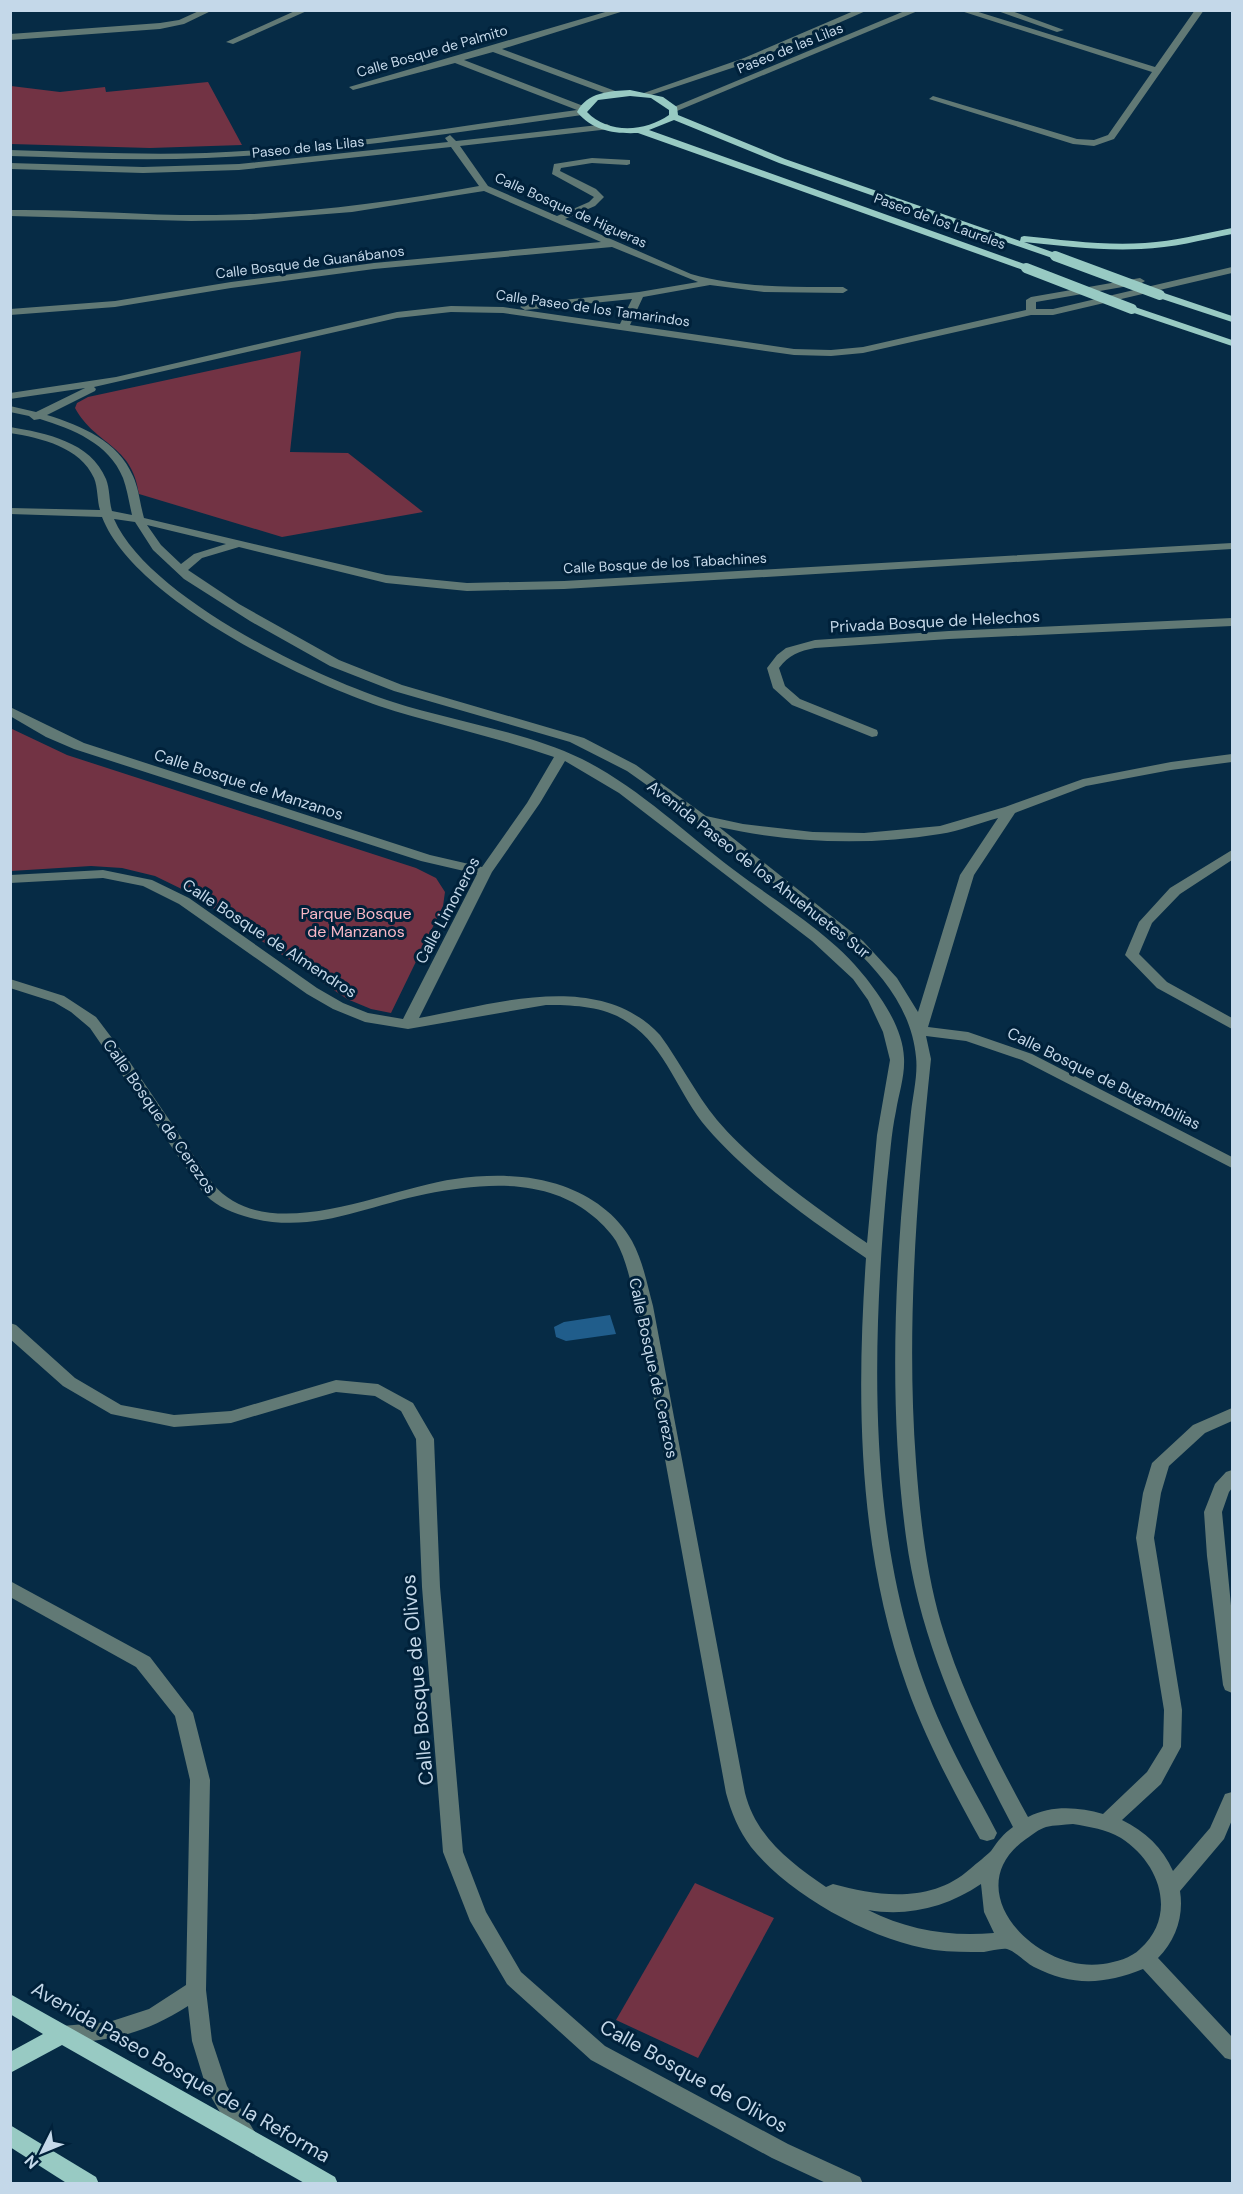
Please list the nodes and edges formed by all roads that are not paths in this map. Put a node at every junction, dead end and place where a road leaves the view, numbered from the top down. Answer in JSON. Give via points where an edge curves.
{"nodes":[{"id":1,"x":209,"y":10,"type":"edge"},
{"id":2,"x":305,"y":10,"type":"edge"},
{"id":3,"x":623,"y":10,"type":"edge"},
{"id":4,"x":864,"y":10,"type":"edge"},
{"id":5,"x":916,"y":10,"type":"edge"},
{"id":6,"x":962,"y":10,"type":"edge"},
{"id":7,"x":999,"y":10,"type":"edge"},
{"id":8,"x":1200,"y":10,"type":"edge"},
{"id":9,"x":10,"y":38,"type":"edge"},
{"id":10,"x":230,"y":42,"type":"dead end"},
{"id":11,"x":492,"y":48,"type":"junction"},
{"id":12,"x":456,"y":60,"type":"junction"},
{"id":13,"x":1160,"y":67,"type":"junction"},
{"id":14,"x":353,"y":87,"type":"dead end"},
{"id":15,"x":615,"y":94,"type":"junction"},
{"id":16,"x":645,"y":94,"type":"junction"},
{"id":17,"x":933,"y":99,"type":"dead end"},
{"id":18,"x":583,"y":110,"type":"junction"},
{"id":19,"x":673,"y":112,"type":"junction"},
{"id":20,"x":607,"y":127,"type":"junction"},
{"id":21,"x":637,"y":129,"type":"junction"},
{"id":22,"x":444,"y":131,"type":"junction"},
{"id":23,"x":453,"y":143,"type":"junction"},
{"id":24,"x":10,"y":153,"type":"edge"},
{"id":25,"x":782,"y":161,"type":"junction"},
{"id":26,"x":627,"y":162,"type":"dead end"},
{"id":27,"x":10,"y":166,"type":"edge"},
{"id":28,"x":760,"y":173,"type":"junction"},
{"id":29,"x":485,"y":188,"type":"junction"},
{"id":30,"x":10,"y":213,"type":"edge"},
{"id":31,"x":557,"y":219,"type":"junction"},
{"id":32,"x":1233,"y":231,"type":"edge"},
{"id":33,"x":1005,"y":238,"type":"junction"},
{"id":34,"x":614,"y":244,"type":"junction"},
{"id":35,"x":1233,"y":261,"type":"edge"},
{"id":36,"x":1233,"y":270,"type":"edge"},
{"id":37,"x":709,"y":283,"type":"junction"},
{"id":38,"x":843,"y":290,"type":"dead end"},
{"id":39,"x":639,"y":295,"type":"junction"},
{"id":40,"x":503,"y":310,"type":"junction"},
{"id":41,"x":10,"y":312,"type":"edge"},
{"id":42,"x":1031,"y":312,"type":"junction"},
{"id":43,"x":1233,"y":319,"type":"edge"},
{"id":44,"x":624,"y":326,"type":"junction"},
{"id":45,"x":1233,"y":343,"type":"edge"},
{"id":46,"x":116,"y":380,"type":"junction"},
{"id":47,"x":52,"y":390,"type":"junction"},
{"id":48,"x":10,"y":396,"type":"edge"},
{"id":49,"x":10,"y":408,"type":"edge"},
{"id":50,"x":38,"y":415,"type":"junction"},
{"id":51,"x":10,"y":430,"type":"edge"},
{"id":52,"x":10,"y":511,"type":"edge"},
{"id":53,"x":106,"y":514,"type":"junction"},
{"id":54,"x":139,"y":519,"type":"junction"},
{"id":55,"x":242,"y":544,"type":"junction"},
{"id":56,"x":1233,"y":546,"type":"edge"},
{"id":57,"x":182,"y":569,"type":"junction"},
{"id":58,"x":1233,"y":622,"type":"edge"},
{"id":59,"x":10,"y":711,"type":"edge"},
{"id":60,"x":872,"y":733,"type":"dead end"},
{"id":61,"x":562,"y":755,"type":"junction"},
{"id":62,"x":1233,"y":759,"type":"edge"},
{"id":63,"x":1010,"y":810,"type":"junction"},
{"id":64,"x":699,"y":817,"type":"junction"},
{"id":65,"x":1233,"y":854,"type":"edge"},
{"id":66,"x":484,"y":872,"type":"junction"},
{"id":67,"x":10,"y":879,"type":"edge"},
{"id":68,"x":868,"y":954,"type":"junction"},
{"id":69,"x":842,"y":961,"type":"junction"},
{"id":70,"x":10,"y":983,"type":"edge"},
{"id":71,"x":408,"y":1024,"type":"junction"},
{"id":72,"x":1233,"y":1024,"type":"edge"},
{"id":73,"x":920,"y":1030,"type":"junction"},
{"id":74,"x":1233,"y":1163,"type":"edge"},
{"id":75,"x":874,"y":1256,"type":"junction"},
{"id":76,"x":10,"y":1329,"type":"edge"},
{"id":77,"x":1233,"y":1414,"type":"edge"},
{"id":78,"x":1233,"y":1477,"type":"edge"},
{"id":79,"x":10,"y":1588,"type":"edge"},
{"id":80,"x":1233,"y":1685,"type":"edge"},
{"id":81,"x":1233,"y":1800,"type":"edge"},
{"id":82,"x":1107,"y":1822,"type":"junction"},
{"id":83,"x":1024,"y":1829,"type":"junction"},
{"id":84,"x":987,"y":1833,"type":"dead end"},
{"id":85,"x":997,"y":1854,"type":"junction"},
{"id":86,"x":804,"y":1883,"type":"junction"},
{"id":87,"x":1171,"y":1888,"type":"junction"},
{"id":88,"x":1012,"y":1940,"type":"junction"},
{"id":89,"x":1146,"y":1959,"type":"junction"},
{"id":90,"x":196,"y":1990,"type":"junction"},
{"id":91,"x":10,"y":2003,"type":"edge"},
{"id":92,"x":62,"y":2035,"type":"junction"},
{"id":93,"x":1233,"y":2051,"type":"edge"},
{"id":94,"x":10,"y":2064,"type":"edge"},
{"id":95,"x":245,"y":2134,"type":"junction"},
{"id":96,"x":10,"y":2135,"type":"edge"},
{"id":97,"x":88,"y":2184,"type":"edge"},
{"id":98,"x":327,"y":2184,"type":"edge"},
{"id":99,"x":852,"y":2184,"type":"edge"}],
"edges":[{"from":1,"to":9,"type":"street","via":[[160,27]]},
{"from":2,"to":10,"type":"street"},
{"from":3,"to":11,"type":"street","name":"Calle Bosque de Palmito"},
{"from":4,"to":16,"type":"street","name":"Paseo de las Lilas","via":[[747,60]]},
{"from":5,"to":19,"type":"street","name":"Paseo de las Lilas"},
{"from":6,"to":13,"type":"street"},
{"from":7,"to":13,"type":"street"},
{"from":8,"to":13,"type":"street"},
{"from":11,"to":12,"type":"street","name":"Calle Bosque de Palmito"},
{"from":11,"to":15,"type":"street"},
{"from":12,"to":14,"type":"street","name":"Calle Bosque de Palmito"},
{"from":12,"to":18,"type":"street"},
{"from":13,"to":17,"type":"street","via":[[1112,137],[1088,144]]},
{"from":15,"to":16,"type":"main road"},
{"from":15,"to":18,"type":"main road","via":[[593,99]]},
{"from":16,"to":19,"type":"main road","name":"Paseo de los Laureles","via":[[669,103]]},
{"from":18,"to":20,"type":"main road","via":[[595,123]]},
{"from":18,"to":22,"type":"street","name":"Paseo de las Lilas"},
{"from":19,"to":21,"type":"main road","via":[[660,124]]},
{"from":19,"to":25,"type":"main road","name":"Paseo de los Laureles"},
{"from":20,"to":21,"type":"main road"},
{"from":20,"to":23,"type":"street","name":"Paseo de las Lilas"},
{"from":21,"to":28,"type":"main road","name":"Paseo de los Laureles"},
{"from":22,"to":23,"type":"street","name":"Calle Bosque de Higueras"},
{"from":22,"to":24,"type":"street","name":"Paseo de las Lilas","via":[[226,155]]},
{"from":23,"to":27,"type":"street","name":"Paseo de las Lilas","via":[[205,169]]},
{"from":23,"to":29,"type":"street","name":"Calle Bosque de Higueras"},
{"from":25,"to":28,"type":"main road"},
{"from":25,"to":33,"type":"main road","name":"Paseo de los Laureles"},
{"from":26,"to":31,"type":"street","via":[[601,160],[556,166],[555,172],[599,197]]},
{"from":28,"to":45,"type":"main road","name":"Paseo de los Laureles","bridge":true},
{"from":29,"to":30,"type":"street","via":[[326,210],[217,218]]},
{"from":29,"to":31,"type":"street","name":"Calle Bosque de Higueras"},
{"from":31,"to":34,"type":"street","name":"Calle Bosque de Higueras"},
{"from":32,"to":33,"type":"main road","via":[[1138,246],[1100,247]]},
{"from":33,"to":43,"type":"main road","name":"Paseo de los Laureles","bridge":true},
{"from":34,"to":37,"type":"street","name":"Calle Bosque de Higueras"},
{"from":34,"to":41,"type":"street","name":"Calle Bosque de Guanábanos","via":[[374,266],[115,304]]},
{"from":35,"to":42,"type":"street","name":"Calle Paseo de los Tamarindos","via":[[1161,278],[1031,300]]},
{"from":36,"to":42,"type":"street","name":"Calle Paseo de los Tamarindos","via":[[1053,312]]},
{"from":37,"to":38,"type":"street","name":"Calle Bosque de Higueras","via":[[769,290]]},
{"from":37,"to":39,"type":"street","name":"Calle Bosque de Higueras"},
{"from":39,"to":40,"type":"street","name":"Calle Bosque de Higueras"},
{"from":39,"to":44,"type":"street"},
{"from":40,"to":44,"type":"street","name":"Calle Paseo de los Tamarindos"},
{"from":40,"to":46,"type":"street","name":"Calle Paseo de los Tamarindos","via":[[451,309],[397,315]]},
{"from":42,"to":44,"type":"street","name":"Calle Paseo de los Tamarindos","via":[[863,350],[831,353],[794,352]]},
{"from":46,"to":47,"type":"street","name":"Calle Paseo de los Tamarindos"},
{"from":46,"to":50,"type":"street","name":"Calle Paseo de los Tamarindos"},
{"from":47,"to":48,"type":"street","name":"Calle Paseo de los Tamarindos"},
{"from":47,"to":49,"type":"street","via":[[25,398]]},
{"from":49,"to":50,"type":"street","name":"Avenida Paseo de los Ahuehuetes Sur"},
{"from":50,"to":51,"type":"street","name":"Calle Paseo de los Tamarindos"},
{"from":50,"to":54,"type":"street","name":"Avenida Paseo de los Ahuehuetes Sur","via":[[81,432],[114,455],[127,473]]},
{"from":51,"to":53,"type":"street","name":"Avenida Paseo de los Ahuehuetes Sur","via":[[57,442],[81,455],[99,478]]},
{"from":52,"to":53,"type":"street","name":"Calle Bosque de los Tabachines"},
{"from":53,"to":54,"type":"street","name":"Calle Bosque de los Tabachines"},
{"from":53,"to":61,"type":"street","name":"Avenida Paseo de los Ahuehuetes Sur","via":[[122,544],[143,567],[201,612],[267,651],[325,681],[380,703]]},
{"from":54,"to":55,"type":"street","name":"Calle Bosque de los Tabachines"},
{"from":54,"to":57,"type":"street","name":"Avenida Paseo de los Ahuehuetes Sur","via":[[157,548]]},
{"from":55,"to":56,"type":"street","name":"Calle Bosque de los Tabachines","via":[[386,579],[467,587],[564,585]]},
{"from":55,"to":57,"type":"street","via":[[209,551]]},
{"from":57,"to":64,"type":"street","name":"Avenida Paseo de los Ahuehuetes Sur","via":[[226,602],[345,668],[397,688],[578,740],[671,795]]},
{"from":58,"to":60,"type":"street","name":"Privada Bosque de Helechos","via":[[949,635],[796,647],[781,655],[773,668],[779,688],[796,702]]},
{"from":59,"to":66,"type":"street","name":"Calle Bosque de Manzanos","via":[[79,746],[426,858]]},
{"from":61,"to":66,"type":"street","name":"Calle Limoneros"},
{"from":61,"to":69,"type":"street","name":"Avenida Paseo de los Ahuehuetes Sur","via":[[588,767],[649,809]]},
{"from":62,"to":63,"type":"street","via":[[1083,783]]},
{"from":63,"to":64,"type":"street","via":[[941,830],[864,837],[788,834]]},
{"from":63,"to":73,"type":"street","via":[[967,875]]},
{"from":64,"to":68,"type":"street","name":"Avenida Paseo de los Ahuehuetes Sur"},
{"from":65,"to":72,"type":"street","via":[[1174,891],[1146,922],[1132,955],[1162,985]]},
{"from":66,"to":71,"type":"street","name":"Calle Limoneros"},
{"from":67,"to":71,"type":"street","name":"Calle Bosque de Almendros","via":[[103,874],[147,884],[184,901],[338,1006],[365,1017]]},
{"from":68,"to":69,"type":"street"},
{"from":68,"to":73,"type":"street","name":"Avenida Paseo de los Ahuehuetes Sur","via":[[899,991]]},
{"from":69,"to":75,"type":"street","name":"Avenida Paseo de los Ahuehuetes Sur","via":[[877,1004],[887,1023],[897,1061],[879,1182]]},
{"from":70,"to":86,"type":"street","name":"Calle Bosque de Cerezos","via":[[50,995],[99,1028],[211,1193],[243,1211],[304,1219],[461,1182],[502,1179],[561,1191],[609,1221],[627,1248],[645,1306],[738,1801],[757,1840]]},
{"from":71,"to":75,"type":"street","name":"Calle Bosque de Almendros","via":[[546,1000],[579,1000],[623,1013],[655,1038],[721,1134],[795,1198]]},
{"from":73,"to":74,"type":"street","name":"Calle Bosque de Bugambilias","via":[[968,1037],[1017,1053]]},
{"from":73,"to":83,"type":"street","name":"Avenida Paseo de los Ahuehuetes Sur","via":[[924,1059],[902,1306],[905,1438],[916,1545],[932,1621],[960,1703]]},
{"from":75,"to":84,"type":"street","name":"Avenida Paseo de los Ahuehuetes Sur","via":[[869,1360],[871,1437],[887,1584],[899,1635],[925,1710]]},
{"from":76,"to":99,"type":"street","name":"Calle Bosque de Olivos","via":[[69,1382],[117,1410],[174,1421],[231,1417],[336,1386],[378,1390],[407,1407],[425,1439],[431,1587],[453,1852],[477,1915],[514,1978],[598,2053],[780,2151]]},
{"from":77,"to":82,"type":"street","via":[[1199,1429],[1161,1463],[1145,1538],[1173,1710],[1172,1747],[1154,1778]]},
{"from":78,"to":80,"type":"street","via":[[1221,1489],[1214,1512]]},
{"from":79,"to":90,"type":"street","via":[[143,1662],[184,1713],[200,1780]]},
{"from":81,"to":87,"type":"street","via":[[1217,1833]]},
{"from":82,"to":83,"type":"street","via":[[1072,1816],[1040,1820]]},
{"from":82,"to":87,"type":"street","via":[[1148,1848],[1163,1868]]},
{"from":83,"to":85,"type":"street","via":[[1013,1834]]},
{"from":85,"to":86,"type":"street","name":"Calle Bosque de Cerezos","via":[[969,1883],[907,1905],[857,1901]]},
{"from":85,"to":88,"type":"street","via":[[990,1875],[990,1897]]},
{"from":86,"to":88,"type":"street","name":"Calle Bosque de Cerezos","via":[[860,1916],[922,1939],[983,1943]]},
{"from":87,"to":89,"type":"street","via":[[1173,1915],[1164,1939]]},
{"from":88,"to":89,"type":"street","via":[[1042,1962],[1078,1973],[1114,1972]]},
{"from":89,"to":93,"type":"street"},
{"from":90,"to":92,"type":"street","via":[[155,2016],[109,2031]]},
{"from":90,"to":95,"type":"street","via":[[202,2041],[218,2090]]},
{"from":91,"to":92,"type":"main road","name":"Avenida Paseo Bosque de la Reforma"},
{"from":92,"to":94,"type":"main road"},
{"from":92,"to":95,"type":"main road","name":"Avenida Paseo Bosque de la Reforma"},
{"from":95,"to":98,"type":"main road","name":"Avenida Paseo Bosque de la Reforma"},
{"from":96,"to":97,"type":"main road"}]}
